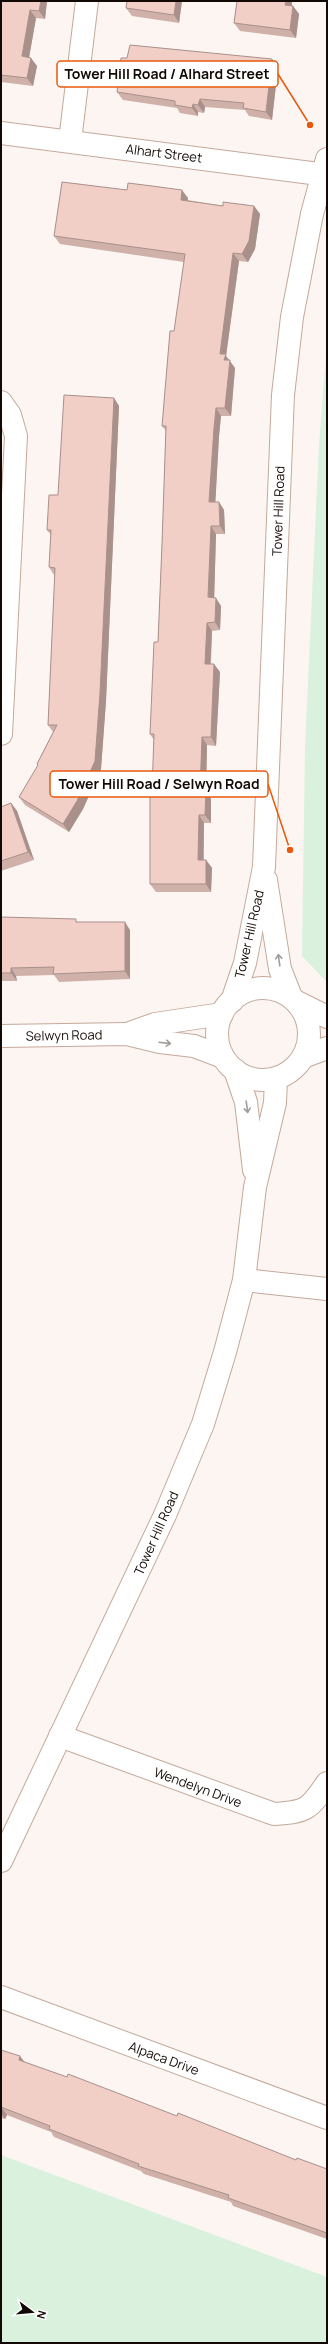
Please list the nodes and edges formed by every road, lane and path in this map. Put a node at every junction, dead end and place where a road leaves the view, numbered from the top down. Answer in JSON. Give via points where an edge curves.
{"nodes":[{"id":1,"x":87,"y":1,"type":"edge"},
{"id":2,"x":1,"y":133,"type":"edge"},
{"id":3,"x":70,"y":141,"type":"junction"},
{"id":4,"x":326,"y":169,"type":"edge"},
{"id":5,"x":1,"y":402,"type":"edge"},
{"id":6,"x":1,"y":734,"type":"edge"},
{"id":7,"x":264,"y":867,"type":"junction"},
{"id":8,"x":294,"y":1000,"type":"junction"},
{"id":9,"x":227,"y":1007,"type":"junction"},
{"id":10,"x":327,"y":1017,"type":"edge"},
{"id":11,"x":127,"y":1034,"type":"junction"},
{"id":12,"x":1,"y":1036,"type":"edge"},
{"id":13,"x":327,"y":1048,"type":"edge"},
{"id":14,"x":303,"y":1057,"type":"junction"},
{"id":15,"x":229,"y":1063,"type":"junction"},
{"id":16,"x":276,"y":1079,"type":"junction"},
{"id":17,"x":255,"y":1187,"type":"junction"},
{"id":18,"x":244,"y":1280,"type":"junction"},
{"id":19,"x":327,"y":1289,"type":"edge"},
{"id":20,"x":60,"y":1736,"type":"junction"},
{"id":21,"x":327,"y":1783,"type":"edge"},
{"id":22,"x":1,"y":1861,"type":"edge"},
{"id":23,"x":1,"y":1998,"type":"edge"},
{"id":24,"x":327,"y":2118,"type":"edge"}],
"edges":[{"from":1,"to":3,"type":"street"},
{"from":2,"to":3,"type":"street","name":"Alhart Street"},
{"from":3,"to":4,"type":"street","name":"Alhart Street"},
{"from":4,"to":7,"type":"street","name":"Tower Hill Road","via":[[312,214],[292,316],[283,396]]},
{"from":5,"to":6,"type":"street","via":[[10,415],[16,436]]},
{"from":8,"to":7,"type":"street","name":"Tower Hill Road","one_way":true,"via":[[280,969]]},
{"from":7,"to":9,"type":"street","name":"Tower Hill Road","via":[[245,963]]},
{"from":8,"to":9,"type":"street","via":[[280,991],[268,988],[254,989],[242,993]]},
{"from":8,"to":10,"type":"street"},
{"from":8,"to":14,"type":"street","via":[[305,1015],[309,1029]]},
{"from":9,"to":11,"type":"street","name":"Selwyn Road","via":[[155,1024]]},
{"from":9,"to":15,"type":"street","via":[[218,1036]]},
{"from":11,"to":12,"type":"street","name":"Selwyn Road"},
{"from":11,"to":15,"type":"street","name":"Selwyn Road","one_way":true,"via":[[160,1042],[194,1046]]},
{"from":13,"to":14,"type":"street"},
{"from":14,"to":16,"type":"street","via":[[287,1074]]},
{"from":15,"to":16,"type":"street","via":[[254,1079]]},
{"from":15,"to":17,"type":"street","name":"Tower Hill Road","one_way":true,"via":[[246,1102]]},
{"from":16,"to":17,"type":"street","name":"Tower Hill Road","via":[[275,1103]]},
{"from":17,"to":18,"type":"street","name":"Tower Hill Road"},
{"from":18,"to":19,"type":"street"},
{"from":18,"to":20,"type":"street","name":"Tower Hill Road","via":[[225,1352],[197,1438],[165,1515]]},
{"from":20,"to":21,"type":"street","name":"Wendelyn Drive","via":[[274,1814],[294,1813],[312,1805]]},
{"from":20,"to":22,"type":"street","name":"Tower Hill Road"},
{"from":23,"to":24,"type":"street","name":"Alpaca Drive"}]}
